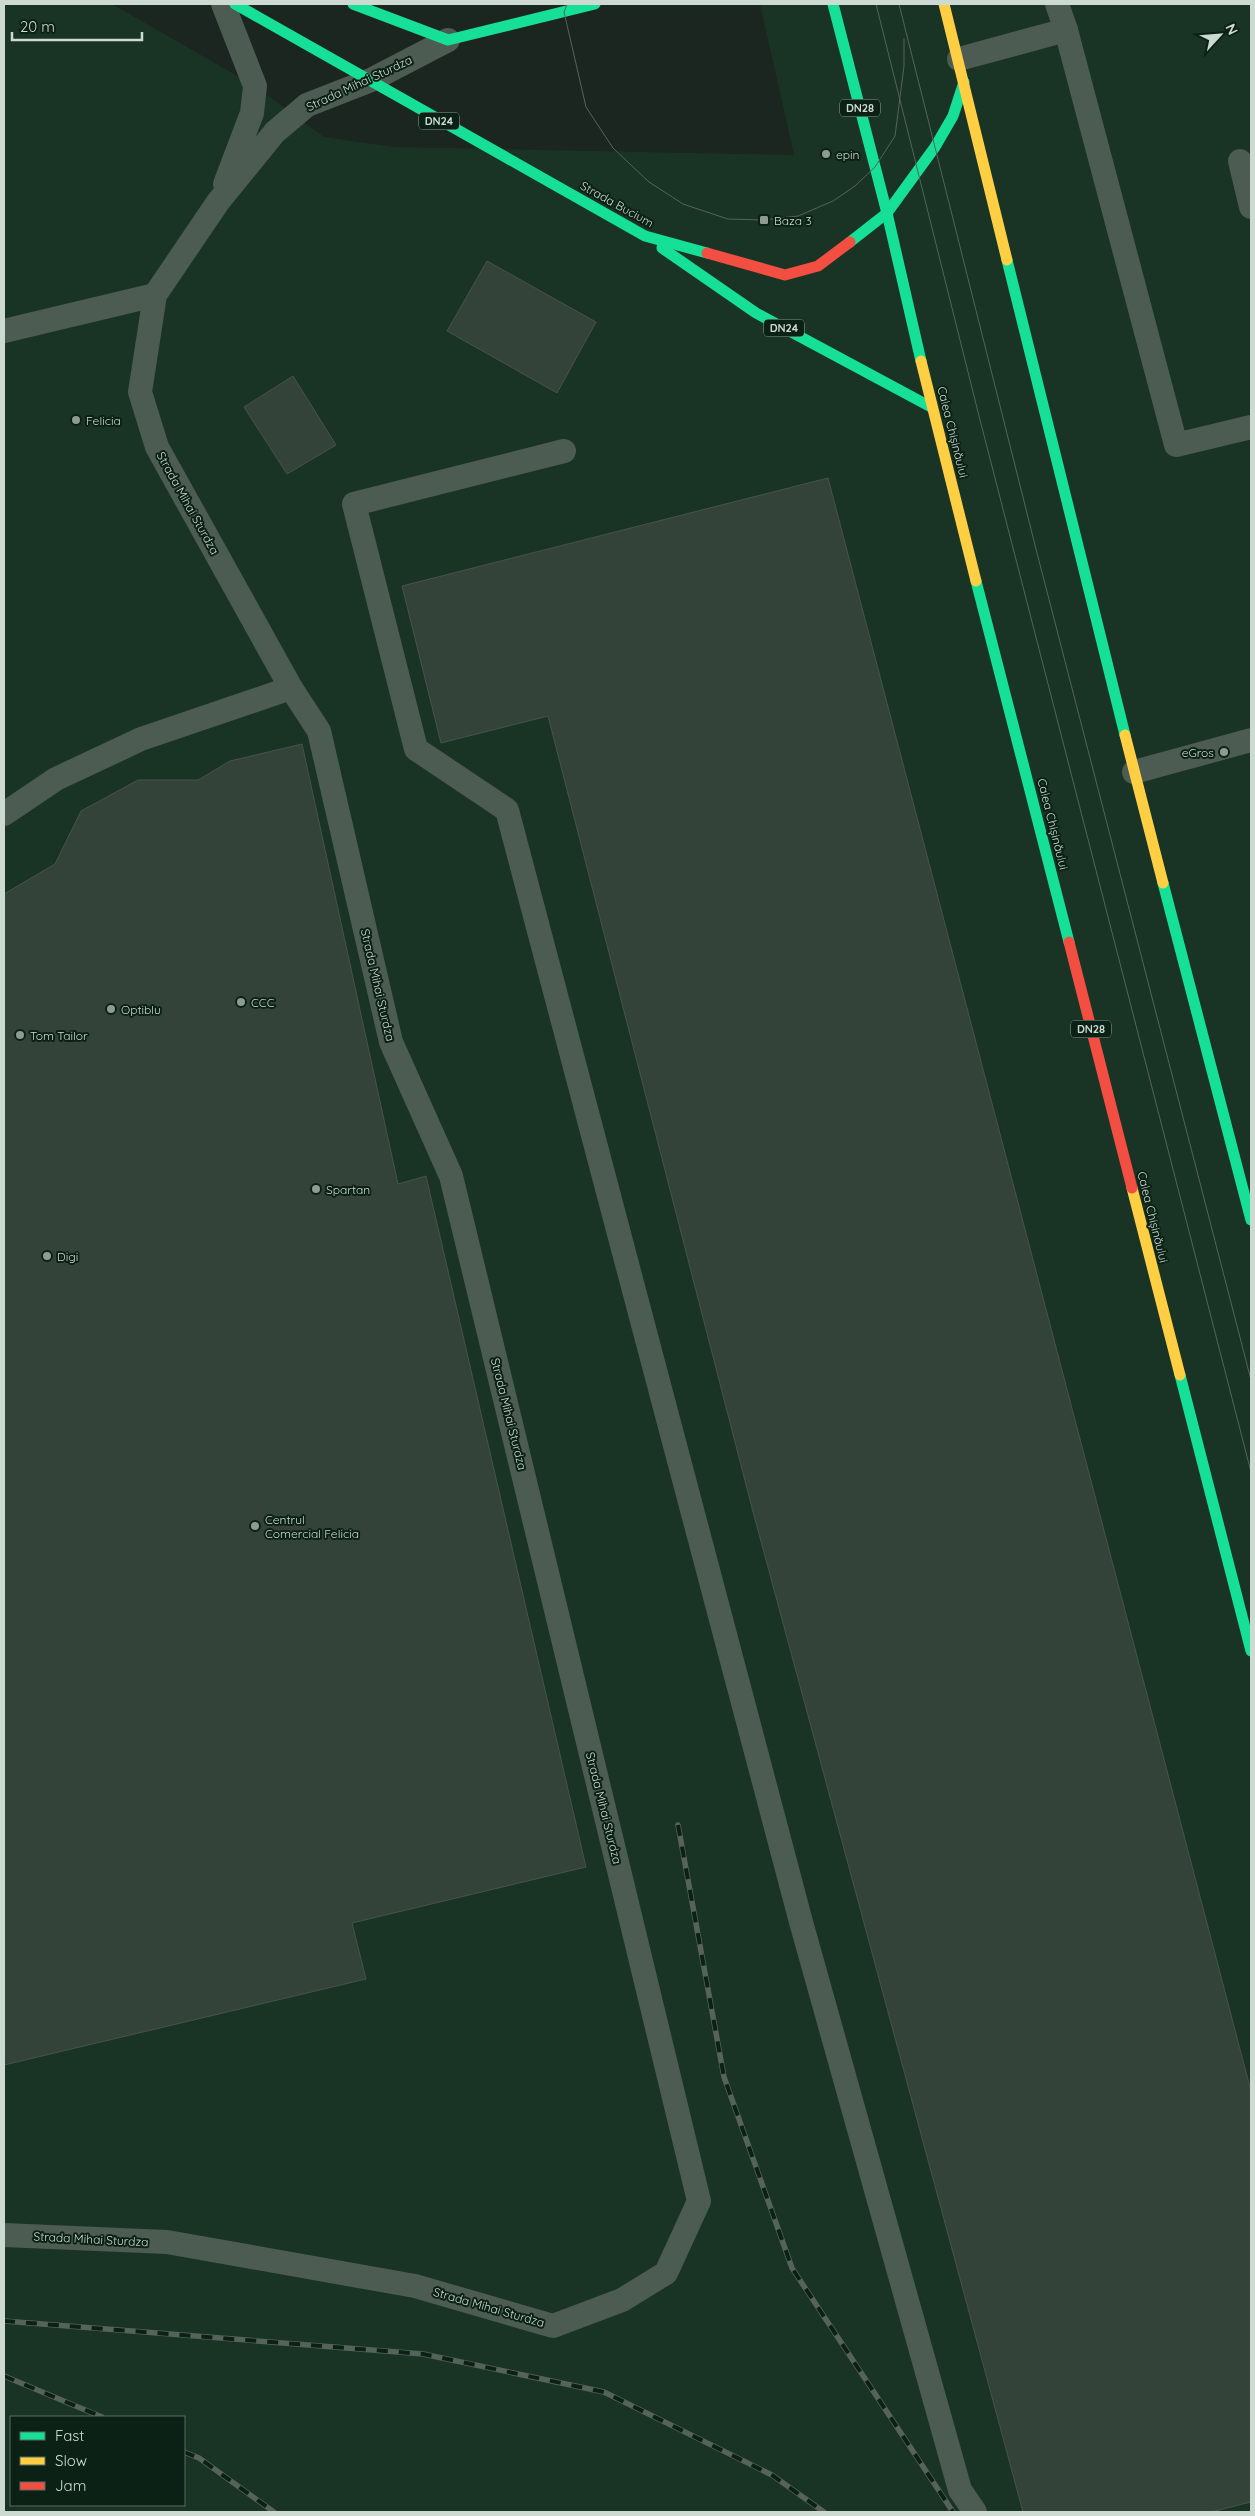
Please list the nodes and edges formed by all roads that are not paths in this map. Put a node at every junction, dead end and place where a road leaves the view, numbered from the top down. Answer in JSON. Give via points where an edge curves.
{"nodes":[{"id":1,"x":223,"y":4,"type":"edge"},
{"id":2,"x":236,"y":4,"type":"edge"},
{"id":3,"x":353,"y":4,"type":"edge"},
{"id":4,"x":595,"y":4,"type":"edge"},
{"id":5,"x":833,"y":4,"type":"edge"},
{"id":6,"x":933,"y":4,"type":"edge"},
{"id":7,"x":1057,"y":4,"type":"edge"},
{"id":8,"x":945,"y":9,"type":"edge"},
{"id":9,"x":1066,"y":30,"type":"junction"},
{"id":10,"x":448,"y":40,"type":"junction"},
{"id":11,"x":959,"y":58,"type":"junction"},
{"id":12,"x":371,"y":80,"type":"junction"},
{"id":13,"x":964,"y":82,"type":"junction"},
{"id":14,"x":1240,"y":162,"type":"dead end"},
{"id":15,"x":218,"y":202,"type":"junction"},
{"id":16,"x":1251,"y":207,"type":"edge"},
{"id":17,"x":887,"y":213,"type":"junction"},
{"id":18,"x":645,"y":236,"type":"junction"},
{"id":19,"x":155,"y":294,"type":"junction"},
{"id":20,"x":4,"y":330,"type":"edge"},
{"id":21,"x":931,"y":406,"type":"junction"},
{"id":22,"x":1251,"y":427,"type":"edge"},
{"id":23,"x":564,"y":451,"type":"dead end"},
{"id":24,"x":291,"y":688,"type":"junction"},
{"id":25,"x":1251,"y":740,"type":"edge"},
{"id":26,"x":1134,"y":772,"type":"junction"},
{"id":27,"x":4,"y":814,"type":"edge"},
{"id":28,"x":1251,"y":1220,"type":"edge"},
{"id":29,"x":1251,"y":1651,"type":"edge"},
{"id":30,"x":4,"y":2234,"type":"edge"},
{"id":31,"x":975,"y":2512,"type":"edge"}],
"edges":[{"from":1,"to":15,"type":"lane","name":"Strada Mihai Sturdza","via":[[256,86],[252,113]]},
{"from":2,"to":12,"type":"main road","name":"Strada Bucium","number":"DN24"},
{"from":3,"to":10,"type":"main road"},
{"from":4,"to":10,"type":"main road"},
{"from":5,"to":17,"type":"main road","name":"Calea Chișinăului","number":"DN28"},
{"from":6,"to":8,"type":"main road"},
{"from":7,"to":9,"type":"lane"},
{"from":8,"to":11,"type":"main road"},
{"from":9,"to":11,"type":"lane"},
{"from":9,"to":22,"type":"lane","via":[[1176,445]]},
{"from":10,"to":12,"type":"lane","name":"Strada Mihai Sturdza"},
{"from":11,"to":13,"type":"main road"},
{"from":12,"to":15,"type":"lane","name":"Strada Mihai Sturdza","via":[[308,105],[275,132]]},
{"from":12,"to":18,"type":"main road","name":"Strada Bucium","number":"DN24","via":[[432,118]]},
{"from":13,"to":17,"type":"main road","name":"Strada Bucium","number":"DN24","via":[[953,116],[935,147]]},
{"from":13,"to":26,"type":"main road"},
{"from":14,"to":16,"type":"lane"},
{"from":15,"to":19,"type":"lane","name":"Strada Mihai Sturdza"},
{"from":17,"to":18,"type":"main road","name":"Strada Bucium","number":"DN24","via":[[818,266],[785,275]]},
{"from":17,"to":21,"type":"main road","name":"Calea Chișinăului","number":"DN28"},
{"from":18,"to":21,"type":"main road","number":"DN24","via":[[756,313]]},
{"from":19,"to":20,"type":"lane"},
{"from":19,"to":24,"type":"lane","name":"Strada Mihai Sturdza","via":[[140,392],[157,447]]},
{"from":21,"to":29,"type":"main road","name":"Calea Chișinăului","number":"DN28"},
{"from":23,"to":31,"type":"lane","via":[[354,504],[416,750],[507,810],[801,1922],[960,2490]]},
{"from":24,"to":27,"type":"lane","via":[[141,739],[56,779]]},
{"from":24,"to":30,"type":"lane","name":"Strada Mihai Sturdza","via":[[319,731],[391,1042],[452,1176],[699,2201],[666,2273],[622,2300],[553,2326],[415,2286],[167,2242]]},
{"from":25,"to":26,"type":"lane"},
{"from":26,"to":28,"type":"main road"}]}
